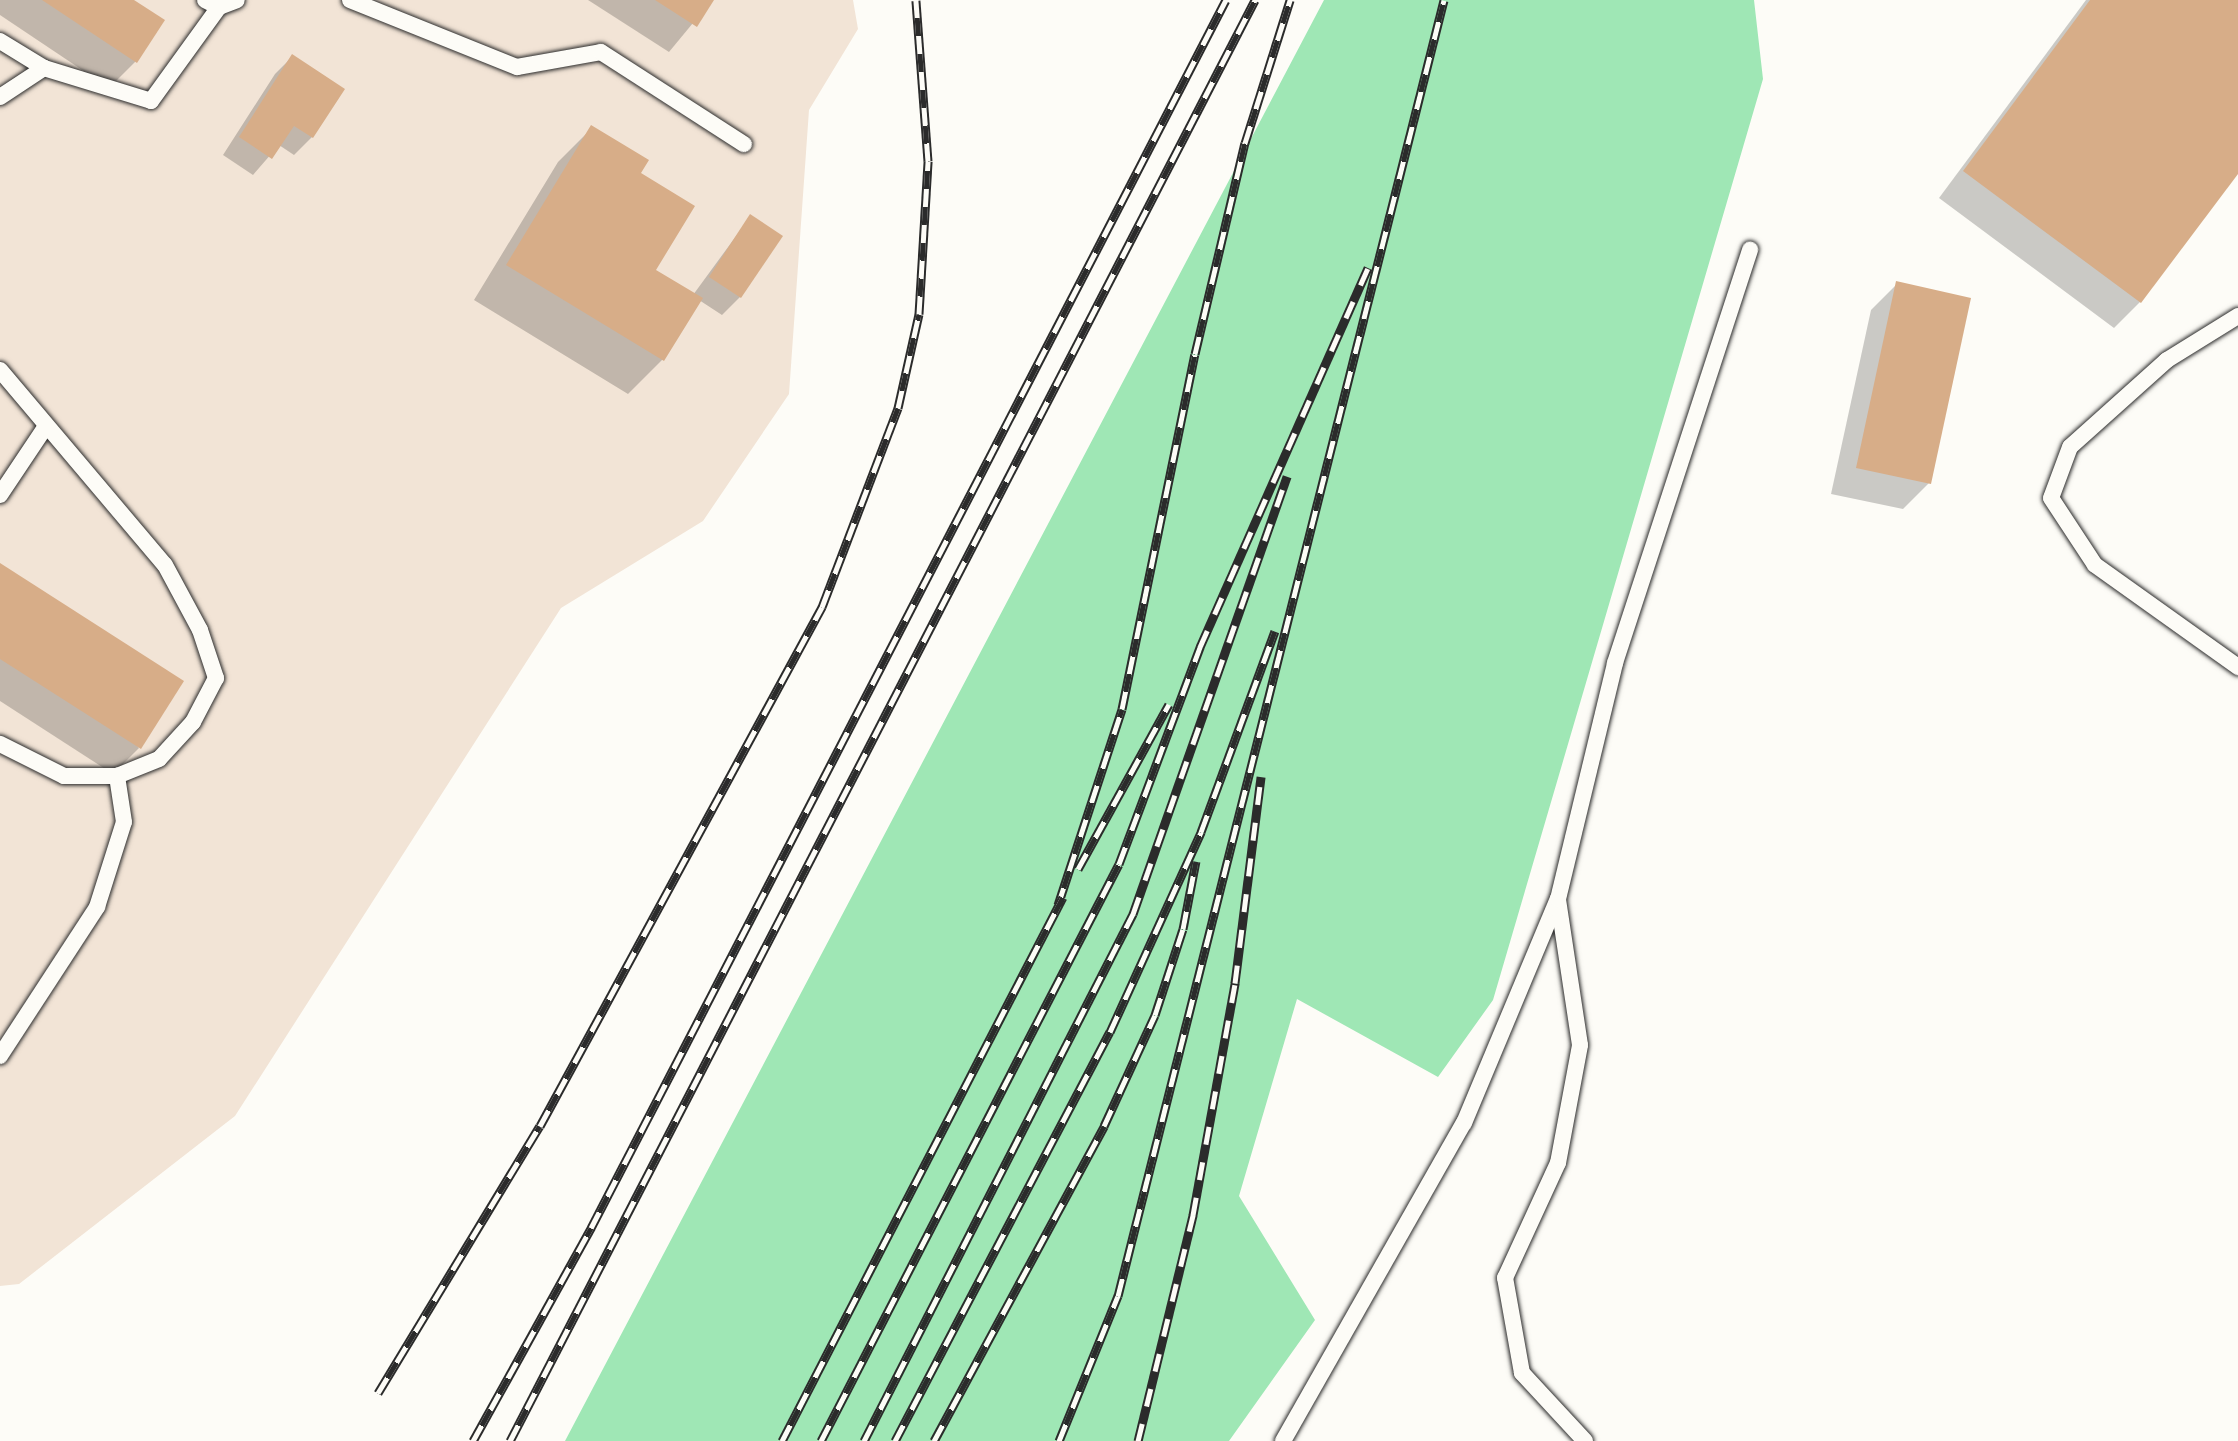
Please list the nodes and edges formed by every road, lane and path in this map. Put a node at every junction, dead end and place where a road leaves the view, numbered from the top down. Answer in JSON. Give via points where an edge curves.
{"nodes":[{"id":1,"x":237,"y":0,"type":"edge"},
{"id":2,"x":350,"y":0,"type":"edge"},
{"id":3,"x":212,"y":4,"type":"edge"},
{"id":4,"x":0,"y":41,"type":"edge"},
{"id":5,"x":44,"y":68,"type":"junction"},
{"id":6,"x":0,"y":97,"type":"edge"},
{"id":7,"x":744,"y":144,"type":"dead end"},
{"id":8,"x":1750,"y":249,"type":"dead end"},
{"id":9,"x":2238,"y":316,"type":"edge"},
{"id":10,"x":0,"y":370,"type":"edge"},
{"id":11,"x":46,"y":426,"type":"junction"},
{"id":12,"x":0,"y":495,"type":"edge"},
{"id":13,"x":2238,"y":667,"type":"edge"},
{"id":14,"x":0,"y":744,"type":"edge"},
{"id":15,"x":117,"y":776,"type":"junction"},
{"id":16,"x":1558,"y":899,"type":"junction"},
{"id":17,"x":0,"y":1056,"type":"edge"},
{"id":18,"x":1283,"y":1441,"type":"edge"},
{"id":19,"x":1585,"y":1441,"type":"edge"}],
"edges":[{"from":1,"to":3,"type":"lane"},
{"from":2,"to":7,"type":"lane","via":[[517,67],[601,52]]},
{"from":3,"to":5,"type":"lane","via":[[151,101]]},
{"from":4,"to":5,"type":"lane"},
{"from":5,"to":6,"type":"lane"},
{"from":8,"to":16,"type":"lane","via":[[1615,663]]},
{"from":9,"to":13,"type":"lane","via":[[2167,360],[2070,447],[2051,498],[2095,565]]},
{"from":10,"to":11,"type":"lane"},
{"from":11,"to":12,"type":"lane"},
{"from":11,"to":15,"type":"lane","via":[[165,565],[200,630],[216,678],[193,722],[159,759]]},
{"from":14,"to":15,"type":"lane","via":[[64,776]]},
{"from":15,"to":17,"type":"lane","via":[[124,822],[97,907]]},
{"from":16,"to":18,"type":"lane","via":[[1464,1123]]},
{"from":16,"to":19,"type":"lane","via":[[1580,1045],[1558,1163],[1505,1278],[1522,1373]]}]}
